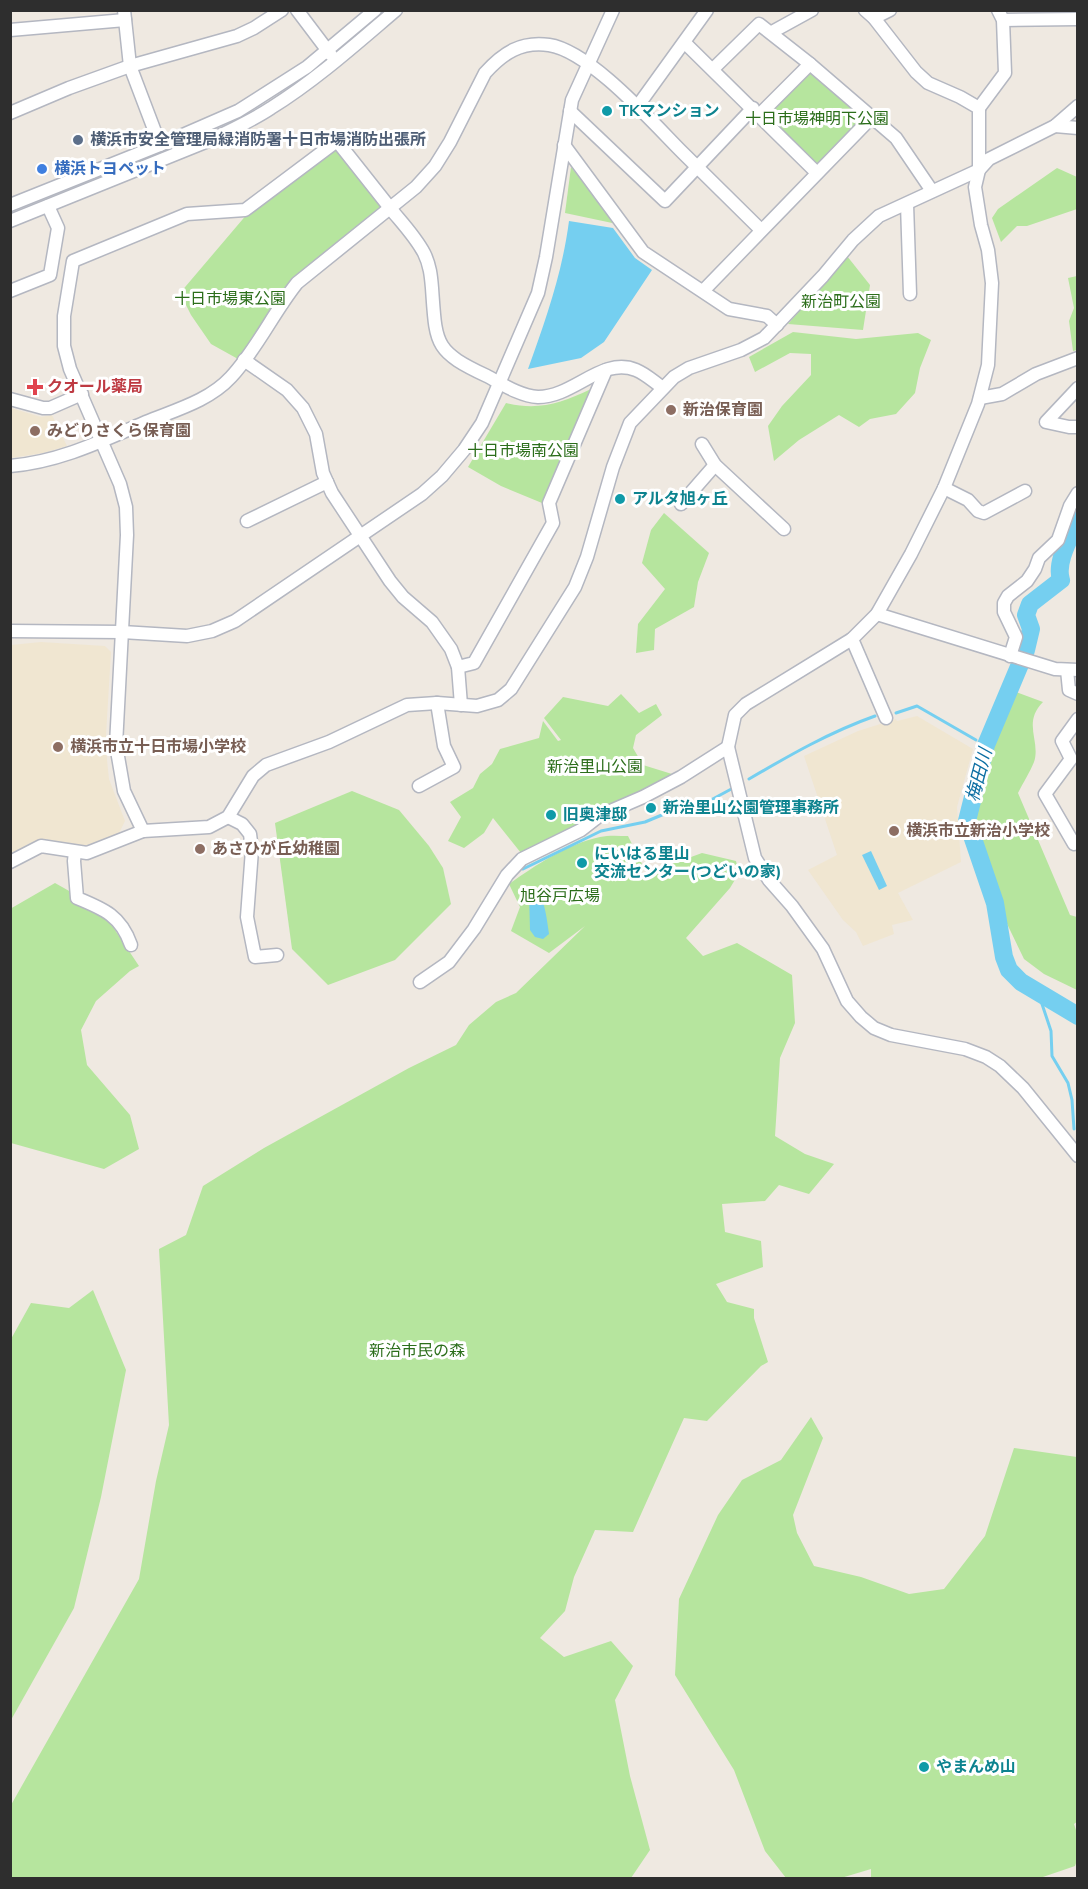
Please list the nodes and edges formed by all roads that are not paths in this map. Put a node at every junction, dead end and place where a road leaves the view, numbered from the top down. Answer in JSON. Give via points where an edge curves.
{"nodes":[{"id":1,"x":282,"y":10,"type":"edge"},
{"id":2,"x":297,"y":10,"type":"edge"},
{"id":3,"x":375,"y":10,"type":"edge"},
{"id":4,"x":396,"y":10,"type":"edge"},
{"id":5,"x":613,"y":10,"type":"edge"},
{"id":6,"x":707,"y":10,"type":"edge"},
{"id":7,"x":812,"y":10,"type":"edge"},
{"id":8,"x":890,"y":10,"type":"edge"},
{"id":9,"x":870,"y":14,"type":"edge"},
{"id":10,"x":124,"y":15,"type":"edge"},
{"id":11,"x":1000,"y":15,"type":"edge"},
{"id":12,"x":1077,"y":19,"type":"edge"},
{"id":13,"x":10,"y":30,"type":"edge"},
{"id":14,"x":772,"y":32,"type":"junction"},
{"id":15,"x":685,"y":43,"type":"junction"},
{"id":16,"x":327,"y":51,"type":"junction"},
{"id":17,"x":336,"y":61,"type":"junction"},
{"id":18,"x":588,"y":63,"type":"junction"},
{"id":19,"x":810,"y":64,"type":"junction"},
{"id":20,"x":130,"y":66,"type":"junction"},
{"id":21,"x":712,"y":69,"type":"junction"},
{"id":22,"x":1077,"y":106,"type":"edge"},
{"id":23,"x":637,"y":107,"type":"junction"},
{"id":24,"x":979,"y":108,"type":"junction"},
{"id":25,"x":570,"y":111,"type":"junction"},
{"id":26,"x":756,"y":112,"type":"junction"},
{"id":27,"x":10,"y":113,"type":"edge"},
{"id":28,"x":872,"y":117,"type":"junction"},
{"id":29,"x":1055,"y":126,"type":"junction"},
{"id":30,"x":1077,"y":128,"type":"edge"},
{"id":31,"x":160,"y":145,"type":"junction"},
{"id":32,"x":564,"y":145,"type":"junction"},
{"id":33,"x":698,"y":167,"type":"junction"},
{"id":34,"x":979,"y":170,"type":"junction"},
{"id":35,"x":818,"y":173,"type":"junction"},
{"id":36,"x":85,"y":175,"type":"junction"},
{"id":37,"x":91,"y":189,"type":"junction"},
{"id":38,"x":932,"y":191,"type":"junction"},
{"id":39,"x":907,"y":204,"type":"junction"},
{"id":40,"x":10,"y":205,"type":"edge"},
{"id":41,"x":48,"y":206,"type":"junction"},
{"id":42,"x":391,"y":208,"type":"junction"},
{"id":43,"x":10,"y":221,"type":"edge"},
{"id":44,"x":761,"y":230,"type":"junction"},
{"id":45,"x":10,"y":291,"type":"edge"},
{"id":46,"x":703,"y":291,"type":"junction"},
{"id":47,"x":910,"y":294,"type":"dead end"},
{"id":48,"x":777,"y":325,"type":"junction"},
{"id":49,"x":1077,"y":358,"type":"edge"},
{"id":50,"x":244,"y":360,"type":"junction"},
{"id":51,"x":606,"y":370,"type":"junction"},
{"id":52,"x":500,"y":383,"type":"junction"},
{"id":53,"x":663,"y":388,"type":"junction"},
{"id":54,"x":1077,"y":388,"type":"edge"},
{"id":55,"x":82,"y":394,"type":"junction"},
{"id":56,"x":980,"y":398,"type":"junction"},
{"id":57,"x":10,"y":399,"type":"edge"},
{"id":58,"x":1071,"y":429,"type":"edge"},
{"id":59,"x":102,"y":441,"type":"junction"},
{"id":60,"x":702,"y":444,"type":"dead end"},
{"id":61,"x":715,"y":465,"type":"junction"},
{"id":62,"x":10,"y":466,"type":"edge"},
{"id":63,"x":327,"y":482,"type":"junction"},
{"id":64,"x":944,"y":488,"type":"junction"},
{"id":65,"x":1025,"y":491,"type":"dead end"},
{"id":66,"x":1077,"y":493,"type":"edge"},
{"id":67,"x":681,"y":504,"type":"dead end"},
{"id":68,"x":247,"y":521,"type":"dead end"},
{"id":69,"x":784,"y":529,"type":"dead end"},
{"id":70,"x":361,"y":537,"type":"junction"},
{"id":71,"x":877,"y":614,"type":"junction"},
{"id":72,"x":10,"y":632,"type":"edge"},
{"id":73,"x":122,"y":632,"type":"junction"},
{"id":74,"x":852,"y":639,"type":"junction"},
{"id":75,"x":1011,"y":656,"type":"junction"},
{"id":76,"x":458,"y":667,"type":"junction"},
{"id":77,"x":1072,"y":670,"type":"edge"},
{"id":78,"x":1077,"y":694,"type":"edge"},
{"id":79,"x":437,"y":703,"type":"junction"},
{"id":80,"x":461,"y":705,"type":"junction"},
{"id":81,"x":886,"y":718,"type":"dead end"},
{"id":82,"x":1077,"y":719,"type":"edge"},
{"id":83,"x":728,"y":747,"type":"junction"},
{"id":84,"x":419,"y":786,"type":"dead end"},
{"id":85,"x":228,"y":817,"type":"junction"},
{"id":86,"x":143,"y":831,"type":"junction"},
{"id":87,"x":1077,"y":841,"type":"edge"},
{"id":88,"x":75,"y":852,"type":"junction"},
{"id":89,"x":10,"y":862,"type":"edge"},
{"id":90,"x":130,"y":945,"type":"dead end"},
{"id":91,"x":277,"y":955,"type":"dead end"},
{"id":92,"x":420,"y":982,"type":"dead end"},
{"id":93,"x":1077,"y":1156,"type":"edge"}],
"edges":[{"from":1,"to":20,"type":"street","via":[[237,36]]},
{"from":2,"to":16,"type":"street"},
{"from":3,"to":16,"type":"street"},
{"from":4,"to":17,"type":"street"},
{"from":5,"to":18,"type":"street"},
{"from":6,"to":15,"type":"street"},
{"from":7,"to":14,"type":"street"},
{"from":8,"to":9,"type":"street"},
{"from":9,"to":24,"type":"street","via":[[928,83]]},
{"from":10,"to":13,"type":"street"},
{"from":10,"to":20,"type":"street"},
{"from":11,"to":12,"type":"street"},
{"from":11,"to":24,"type":"street","via":[[1005,73]]},
{"from":14,"to":19,"type":"street"},
{"from":14,"to":21,"type":"street","via":[[759,24]]},
{"from":15,"to":21,"type":"street"},
{"from":15,"to":23,"type":"street"},
{"from":16,"to":17,"type":"street"},
{"from":16,"to":31,"type":"street","via":[[238,111]]},
{"from":17,"to":37,"type":"street","via":[[244,123]]},
{"from":18,"to":23,"type":"street"},
{"from":18,"to":25,"type":"street"},
{"from":18,"to":42,"type":"street","via":[[551,45],[534,44],[515,47],[496,60],[485,73],[435,166]]},
{"from":19,"to":26,"type":"street"},
{"from":19,"to":28,"type":"street"},
{"from":20,"to":27,"type":"street"},
{"from":20,"to":31,"type":"street"},
{"from":21,"to":26,"type":"street"},
{"from":22,"to":29,"type":"street"},
{"from":23,"to":33,"type":"street"},
{"from":24,"to":34,"type":"street"},
{"from":25,"to":32,"type":"street"},
{"from":25,"to":33,"type":"street","via":[[665,201]]},
{"from":26,"to":33,"type":"street"},
{"from":26,"to":35,"type":"street"},
{"from":28,"to":35,"type":"street"},
{"from":28,"to":38,"type":"street","via":[[903,147]]},
{"from":29,"to":30,"type":"street"},
{"from":29,"to":34,"type":"street","via":[[989,159]]},
{"from":31,"to":36,"type":"street"},
{"from":32,"to":46,"type":"street","via":[[643,252]]},
{"from":32,"to":52,"type":"street","via":[[538,293]]},
{"from":33,"to":44,"type":"street"},
{"from":34,"to":38,"type":"street"},
{"from":34,"to":56,"type":"street","via":[[975,187],[992,283],[988,365]]},
{"from":35,"to":44,"type":"street"},
{"from":36,"to":37,"type":"street"},
{"from":36,"to":40,"type":"street"},
{"from":37,"to":41,"type":"street"},
{"from":38,"to":39,"type":"street"},
{"from":39,"to":47,"type":"street"},
{"from":39,"to":48,"type":"street","via":[[871,223]]},
{"from":41,"to":43,"type":"street"},
{"from":41,"to":45,"type":"street","via":[[58,228],[50,275]]},
{"from":42,"to":50,"type":"street","via":[[297,283]]},
{"from":42,"to":52,"type":"street","via":[[418,243],[430,269],[435,326],[446,353]]},
{"from":42,"to":55,"type":"street","via":[[337,141],[245,210],[187,214],[73,261],[64,316],[64,346]]},
{"from":44,"to":46,"type":"street"},
{"from":46,"to":48,"type":"street","via":[[729,309],[767,316]]},
{"from":48,"to":53,"type":"street","via":[[764,338],[689,368]]},
{"from":49,"to":56,"type":"street","via":[[1036,374],[1002,394]]},
{"from":50,"to":59,"type":"street","via":[[230,378],[204,398]]},
{"from":50,"to":63,"type":"street","via":[[287,390],[303,408],[316,434]]},
{"from":51,"to":52,"type":"street","via":[[578,386],[538,397]]},
{"from":51,"to":53,"type":"street","via":[[631,368]]},
{"from":51,"to":76,"type":"street","via":[[549,503],[553,523],[474,663]]},
{"from":52,"to":70,"type":"street","via":[[482,423],[442,476]]},
{"from":53,"to":80,"type":"street","via":[[630,423],[575,587],[510,689],[498,700],[477,706]]},
{"from":54,"to":58,"type":"street","via":[[1046,422]]},
{"from":55,"to":57,"type":"street","via":[[50,408]]},
{"from":55,"to":59,"type":"street"},
{"from":56,"to":64,"type":"street"},
{"from":59,"to":62,"type":"street","via":[[48,461]]},
{"from":59,"to":73,"type":"street","via":[[126,507]]},
{"from":60,"to":61,"type":"street"},
{"from":61,"to":67,"type":"street"},
{"from":61,"to":69,"type":"street"},
{"from":63,"to":68,"type":"street"},
{"from":63,"to":70,"type":"street"},
{"from":64,"to":65,"type":"street","via":[[984,513]]},
{"from":64,"to":71,"type":"street"},
{"from":66,"to":75,"type":"street","via":[[1058,540],[1039,558],[1027,581],[1004,603],[1016,637]]},
{"from":70,"to":73,"type":"street","via":[[235,621],[212,631],[187,636]]},
{"from":70,"to":76,"type":"street","via":[[403,597],[441,632]]},
{"from":71,"to":74,"type":"street"},
{"from":71,"to":75,"type":"street"},
{"from":72,"to":73,"type":"street"},
{"from":73,"to":86,"type":"street","via":[[116,745],[124,791]]},
{"from":74,"to":81,"type":"street"},
{"from":74,"to":83,"type":"street","via":[[746,704],[735,715]]},
{"from":75,"to":77,"type":"street","via":[[1054,669]]},
{"from":76,"to":80,"type":"street"},
{"from":77,"to":78,"type":"street","via":[[1069,690]]},
{"from":79,"to":80,"type":"street"},
{"from":79,"to":84,"type":"street","via":[[444,746],[454,767]]},
{"from":79,"to":85,"type":"street","via":[[406,705],[329,742],[266,765],[253,776]]},
{"from":82,"to":87,"type":"street","via":[[1062,741],[1071,759],[1045,795],[1074,844]]},
{"from":83,"to":92,"type":"street","via":[[681,777],[522,859],[449,962]]},
{"from":83,"to":93,"type":"street","via":[[755,858],[824,949],[847,1001],[874,1028],[965,1049],[1000,1066],[1023,1088]]},
{"from":85,"to":86,"type":"street","via":[[209,827]]},
{"from":85,"to":91,"type":"street","via":[[242,824],[250,834],[248,917],[255,957]]},
{"from":86,"to":88,"type":"street","via":[[87,854]]},
{"from":88,"to":89,"type":"street","via":[[41,846]]},
{"from":88,"to":90,"type":"street","via":[[77,898],[106,910],[126,933]]}]}
